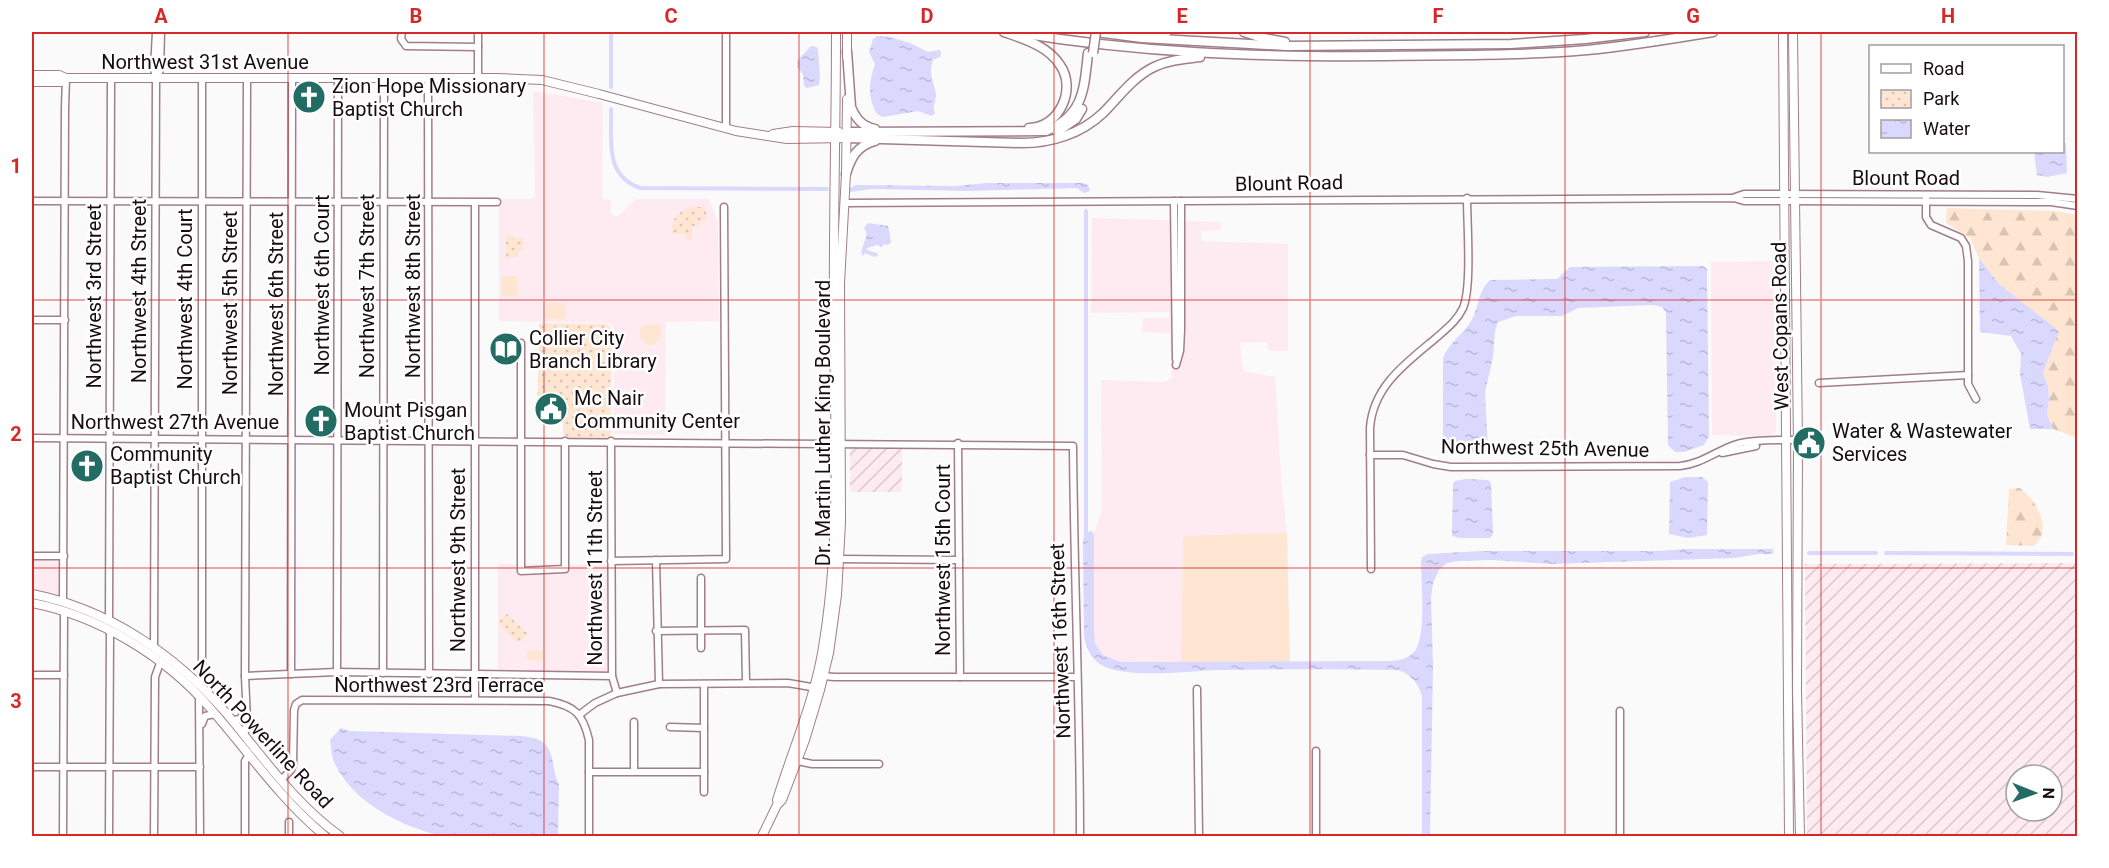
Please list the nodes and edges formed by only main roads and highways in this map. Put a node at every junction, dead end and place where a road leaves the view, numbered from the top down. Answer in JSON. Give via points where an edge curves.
{"nodes":[{"id":1,"x":836,"y":32,"type":"edge"},
{"id":2,"x":847,"y":32,"type":"edge"},
{"id":3,"x":1004,"y":32,"type":"edge"},
{"id":4,"x":1014,"y":32,"type":"edge"},
{"id":5,"x":1094,"y":32,"type":"edge"},
{"id":6,"x":1167,"y":32,"type":"edge"},
{"id":7,"x":1244,"y":32,"type":"edge"},
{"id":8,"x":1645,"y":32,"type":"edge"},
{"id":9,"x":1713,"y":32,"type":"edge"},
{"id":10,"x":1786,"y":32,"type":"edge"},
{"id":11,"x":1793,"y":32,"type":"edge"},
{"id":12,"x":1118,"y":35,"type":"junction"},
{"id":13,"x":1309,"y":45,"type":"junction"},
{"id":14,"x":847,"y":51,"type":"junction"},
{"id":15,"x":1091,"y":53,"type":"junction"},
{"id":16,"x":1230,"y":55,"type":"junction"},
{"id":17,"x":836,"y":63,"type":"junction"},
{"id":18,"x":1794,"y":69,"type":"junction"},
{"id":19,"x":32,"y":75,"type":"edge"},
{"id":20,"x":1783,"y":77,"type":"junction"},
{"id":21,"x":66,"y":78,"type":"junction"},
{"id":22,"x":32,"y":82,"type":"edge"},
{"id":23,"x":1794,"y":114,"type":"junction"},
{"id":24,"x":952,"y":131,"type":"junction"},
{"id":25,"x":836,"y":135,"type":"junction"},
{"id":26,"x":847,"y":135,"type":"junction"},
{"id":27,"x":883,"y":135,"type":"junction"},
{"id":28,"x":944,"y":141,"type":"junction"},
{"id":29,"x":846,"y":174,"type":"junction"},
{"id":30,"x":837,"y":321,"type":"junction"},
{"id":31,"x":838,"y":443,"type":"junction"},
{"id":32,"x":837,"y":559,"type":"junction"},
{"id":33,"x":32,"y":594,"type":"edge"},
{"id":34,"x":32,"y":603,"type":"edge"},
{"id":35,"x":87,"y":611,"type":"junction"},
{"id":36,"x":64,"y":612,"type":"junction"},
{"id":37,"x":110,"y":631,"type":"junction"},
{"id":38,"x":824,"y":639,"type":"junction"},
{"id":39,"x":154,"y":647,"type":"junction"},
{"id":40,"x":160,"y":663,"type":"junction"},
{"id":41,"x":179,"y":666,"type":"junction"},
{"id":42,"x":824,"y":676,"type":"junction"},
{"id":43,"x":817,"y":689,"type":"junction"},
{"id":44,"x":229,"y":731,"type":"junction"},
{"id":45,"x":244,"y":736,"type":"junction"},
{"id":46,"x":249,"y":755,"type":"junction"},
{"id":47,"x":264,"y":760,"type":"junction"},
{"id":48,"x":777,"y":805,"type":"junction"},
{"id":49,"x":325,"y":837,"type":"edge"},
{"id":50,"x":340,"y":837,"type":"edge"},
{"id":51,"x":762,"y":837,"type":"edge"},
{"id":52,"x":1790,"y":837,"type":"edge"},
{"id":53,"x":1800,"y":837,"type":"edge"}],
"edges":[{"from":1,"to":17,"type":"main road","name":"Dr. Martin Luther King Boulevard"},
{"from":2,"to":14,"type":"main road","name":"Dr. Martin Luther King Boulevard"},
{"from":3,"to":24,"type":"highway","via":[[1038,45],[1061,65],[1066,77],[1064,104],[1057,115],[1034,128]]},
{"from":4,"to":16,"type":"highway","via":[[1145,50]]},
{"from":5,"to":12,"type":"highway"},
{"from":5,"to":15,"type":"highway"},
{"from":6,"to":12,"type":"highway"},
{"from":7,"to":13,"type":"highway"},
{"from":8,"to":13,"type":"highway","via":[[1511,44]]},
{"from":9,"to":16,"type":"highway","via":[[1587,50],[1514,54]]},
{"from":10,"to":18,"type":"main road","via":[[1790,65]]},
{"from":10,"to":20,"type":"main road","name":"West Copans Road"},
{"from":11,"to":18,"type":"main road","name":"West Copans Road"},
{"from":12,"to":13,"type":"highway","via":[[1214,44]]},
{"from":14,"to":26,"type":"main road","name":"Dr. Martin Luther King Boulevard"},
{"from":14,"to":27,"type":"highway","via":[[854,116]]},
{"from":15,"to":24,"type":"highway","via":[[1081,101],[1056,127],[1038,132]]},
{"from":15,"to":28,"type":"highway","via":[[1089,89],[1082,110],[1057,132],[1040,138]]},
{"from":16,"to":28,"type":"highway","via":[[1179,59],[1155,66],[1134,80],[1091,123],[1055,140]]},
{"from":17,"to":25,"type":"main road","name":"Dr. Martin Luther King Boulevard"},
{"from":17,"to":26,"type":"main road"},
{"from":18,"to":23,"type":"main road","name":"West Copans Road"},
{"from":19,"to":21,"type":"main road","name":"Northwest 31st Avenue"},
{"from":20,"to":23,"type":"main road","via":[[1790,82]]},
{"from":20,"to":52,"type":"main road","name":"West Copans Road"},
{"from":21,"to":22,"type":"main road","name":"Northwest 31st Avenue","via":[[61,82]]},
{"from":21,"to":25,"type":"main road","name":"Northwest 31st Avenue","via":[[542,80],[736,132],[787,139]]},
{"from":23,"to":53,"type":"main road","name":"West Copans Road"},
{"from":24,"to":27,"type":"highway"},
{"from":25,"to":26,"type":"main road","name":"Northwest 31st Avenue"},
{"from":25,"to":30,"type":"main road","name":"Dr. Martin Luther King Boulevard"},
{"from":26,"to":27,"type":"highway"},
{"from":26,"to":29,"type":"main road","name":"Dr. Martin Luther King Boulevard"},
{"from":27,"to":28,"type":"highway"},
{"from":27,"to":29,"type":"highway","via":[[860,147]]},
{"from":29,"to":30,"type":"main road","name":"Dr. Martin Luther King Boulevard"},
{"from":30,"to":31,"type":"main road","name":"Dr. Martin Luther King Boulevard"},
{"from":30,"to":31,"type":"main road","name":"Dr. Martin Luther King Boulevard","via":[[841,345]]},
{"from":31,"to":32,"type":"main road","name":"Dr. Martin Luther King Boulevard"},
{"from":32,"to":38,"type":"main road","name":"Dr. Martin Luther King Boulevard"},
{"from":32,"to":42,"type":"main road","name":"Dr. Martin Luther King Boulevard","via":[[837,597]]},
{"from":33,"to":35,"type":"main road","name":"North Powerline Road"},
{"from":34,"to":36,"type":"main road","name":"North Powerline Road"},
{"from":35,"to":36,"type":"main road"},
{"from":35,"to":39,"type":"main road","name":"North Powerline Road"},
{"from":36,"to":37,"type":"main road","name":"North Powerline Road"},
{"from":37,"to":39,"type":"main road"},
{"from":37,"to":40,"type":"main road","name":"North Powerline Road"},
{"from":38,"to":42,"type":"main road"},
{"from":38,"to":43,"type":"main road","name":"Dr. Martin Luther King Boulevard"},
{"from":39,"to":41,"type":"main road","name":"North Powerline Road"},
{"from":40,"to":41,"type":"main road"},
{"from":40,"to":44,"type":"main road","name":"North Powerline Road","via":[[199,697]]},
{"from":41,"to":45,"type":"main road","name":"North Powerline Road"},
{"from":42,"to":43,"type":"main road","name":"Dr. Martin Luther King Boulevard"},
{"from":43,"to":48,"type":"main road","name":"Dr. Martin Luther King Boulevard"},
{"from":43,"to":48,"type":"main road","name":"Dr. Martin Luther King Boulevard","via":[[798,761]]},
{"from":44,"to":45,"type":"main road"},
{"from":44,"to":46,"type":"main road","name":"North Powerline Road"},
{"from":45,"to":47,"type":"main road","name":"North Powerline Road"},
{"from":46,"to":47,"type":"main road"},
{"from":46,"to":49,"type":"main road","name":"North Powerline Road","via":[[292,807]]},
{"from":47,"to":50,"type":"main road","name":"North Powerline Road","via":[[306,808]]},
{"from":48,"to":51,"type":"main road","name":"Dr. Martin Luther King Boulevard"}]}
